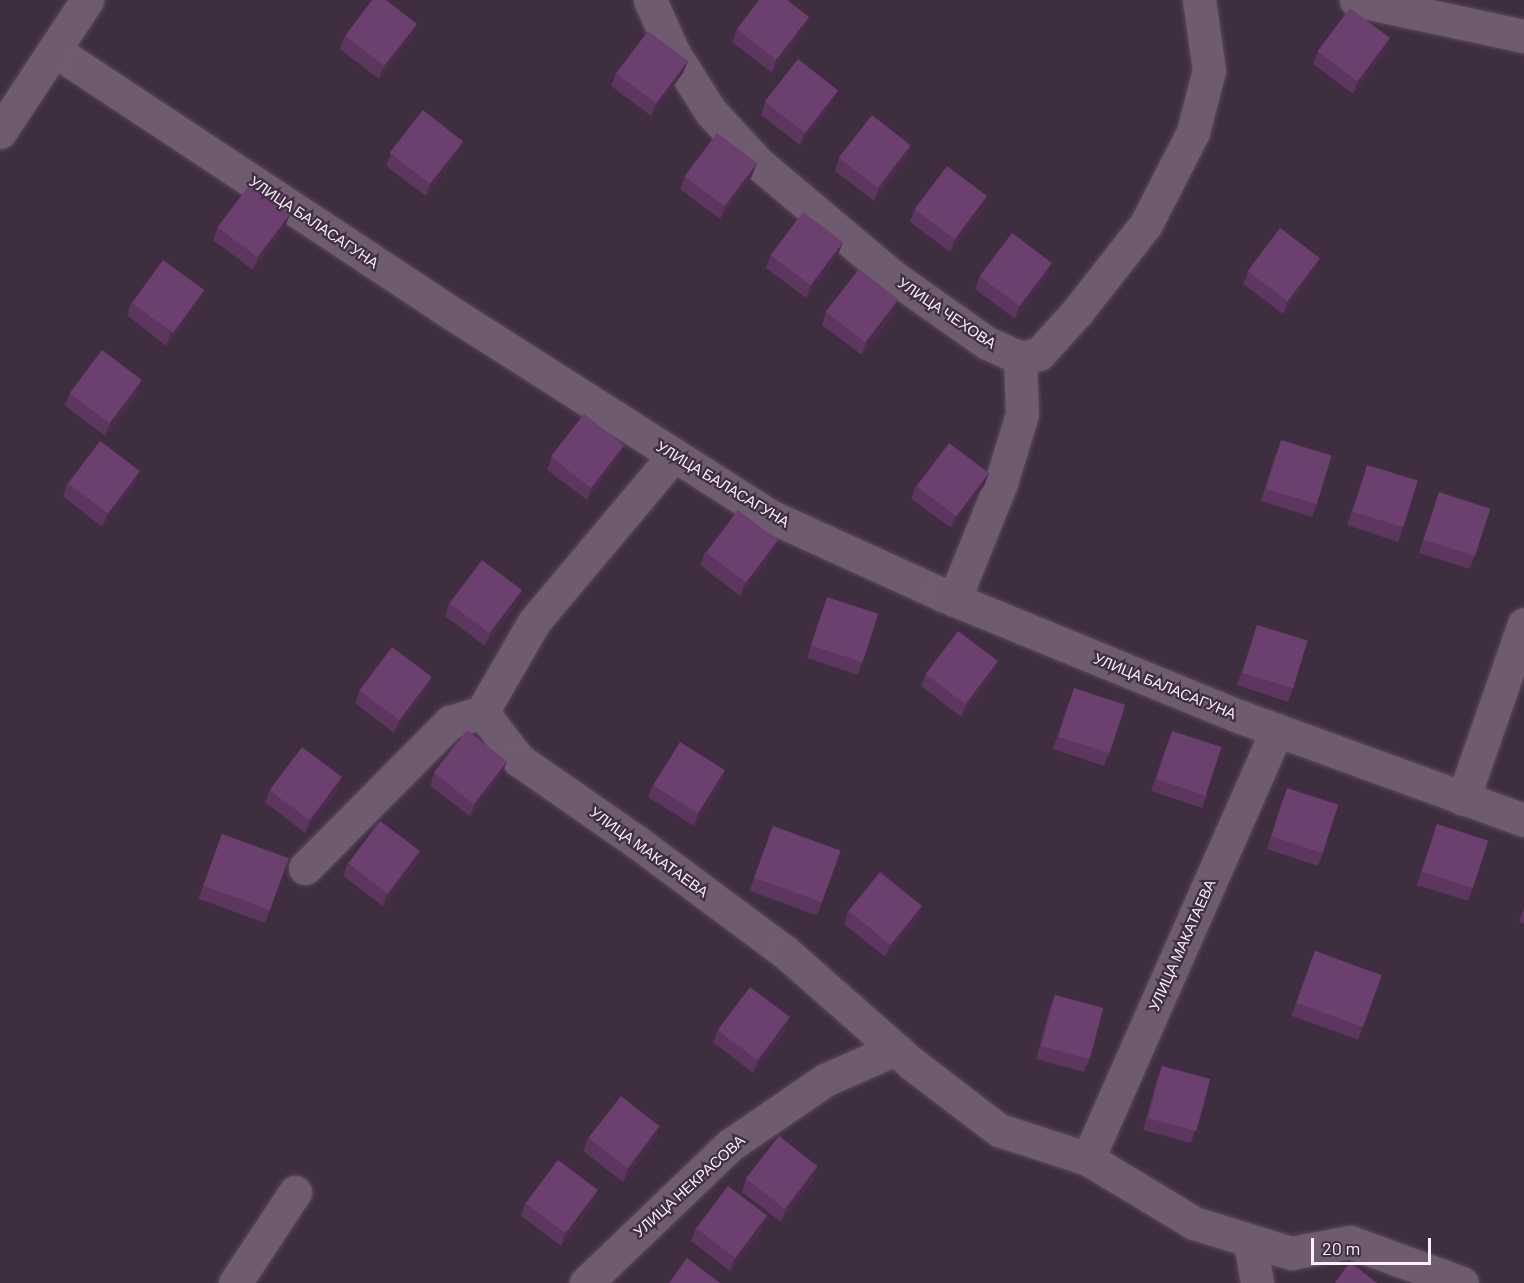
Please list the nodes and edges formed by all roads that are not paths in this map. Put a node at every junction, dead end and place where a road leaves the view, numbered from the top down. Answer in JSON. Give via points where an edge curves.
{"nodes":[{"id":1,"x":87,"y":0,"type":"edge"},
{"id":2,"x":650,"y":0,"type":"edge"},
{"id":3,"x":1199,"y":0,"type":"edge"},
{"id":4,"x":1356,"y":0,"type":"edge"},
{"id":5,"x":1524,"y":36,"type":"edge"},
{"id":6,"x":54,"y":50,"type":"junction"},
{"id":7,"x":0,"y":132,"type":"edge"},
{"id":8,"x":1020,"y":358,"type":"junction"},
{"id":9,"x":674,"y":455,"type":"junction"},
{"id":10,"x":954,"y":600,"type":"junction"},
{"id":11,"x":1524,"y":624,"type":"edge"},
{"id":12,"x":482,"y":712,"type":"junction"},
{"id":13,"x":1277,"y":730,"type":"junction"},
{"id":14,"x":1463,"y":799,"type":"junction"},
{"id":15,"x":1524,"y":820,"type":"edge"},
{"id":16,"x":305,"y":868,"type":"dead end"},
{"id":17,"x":895,"y":1049,"type":"junction"},
{"id":18,"x":1088,"y":1159,"type":"junction"},
{"id":19,"x":295,"y":1192,"type":"dead end"},
{"id":20,"x":1250,"y":1241,"type":"junction"},
{"id":21,"x":235,"y":1283,"type":"edge"},
{"id":22,"x":586,"y":1283,"type":"edge"},
{"id":23,"x":1257,"y":1283,"type":"edge"},
{"id":24,"x":1462,"y":1283,"type":"edge"}],
"edges":[{"from":1,"to":6,"type":"street"},
{"from":2,"to":8,"type":"street","name":"УЛИЦА ЧЕХОВА","via":[[673,52],[711,112],[758,163],[892,276],[987,343]]},
{"from":3,"to":8,"type":"street","via":[[1209,70],[1193,132],[1146,224],[1039,354]]},
{"from":4,"to":5,"type":"street"},
{"from":6,"to":7,"type":"street"},
{"from":6,"to":9,"type":"street","name":"УЛИЦА БАЛАСАГУНА"},
{"from":8,"to":10,"type":"street","via":[[1022,414],[1001,483]]},
{"from":9,"to":10,"type":"street","name":"УЛИЦА БАЛАСАГУНА","via":[[772,517]]},
{"from":9,"to":12,"type":"street","via":[[534,622]]},
{"from":10,"to":13,"type":"street","name":"УЛИЦА БАЛАСАГУНА"},
{"from":11,"to":14,"type":"street"},
{"from":12,"to":16,"type":"street","via":[[450,722]]},
{"from":12,"to":17,"type":"street","name":"УЛИЦА МАКАТАЕВА","via":[[519,760],[784,951]]},
{"from":13,"to":14,"type":"street","name":"УЛИЦА БАЛАСАГУНА"},
{"from":13,"to":18,"type":"street","name":"УЛИЦА МАКАТАЕВА"},
{"from":14,"to":15,"type":"street","name":"УЛИЦА БАЛАСАГУНА"},
{"from":17,"to":18,"type":"street","name":"УЛИЦА МАКАТАЕВА","via":[[999,1130]]},
{"from":17,"to":22,"type":"street","name":"УЛИЦА НЕКРАСОВА","via":[[825,1080],[730,1145]]},
{"from":18,"to":20,"type":"street","name":"УЛИЦА МАКАТАЕВА","via":[[1194,1223]]},
{"from":19,"to":21,"type":"street"},
{"from":20,"to":23,"type":"street"},
{"from":20,"to":24,"type":"street","name":"УЛИЦА МАКАТАЕВА","via":[[1291,1253],[1350,1242]]}]}
